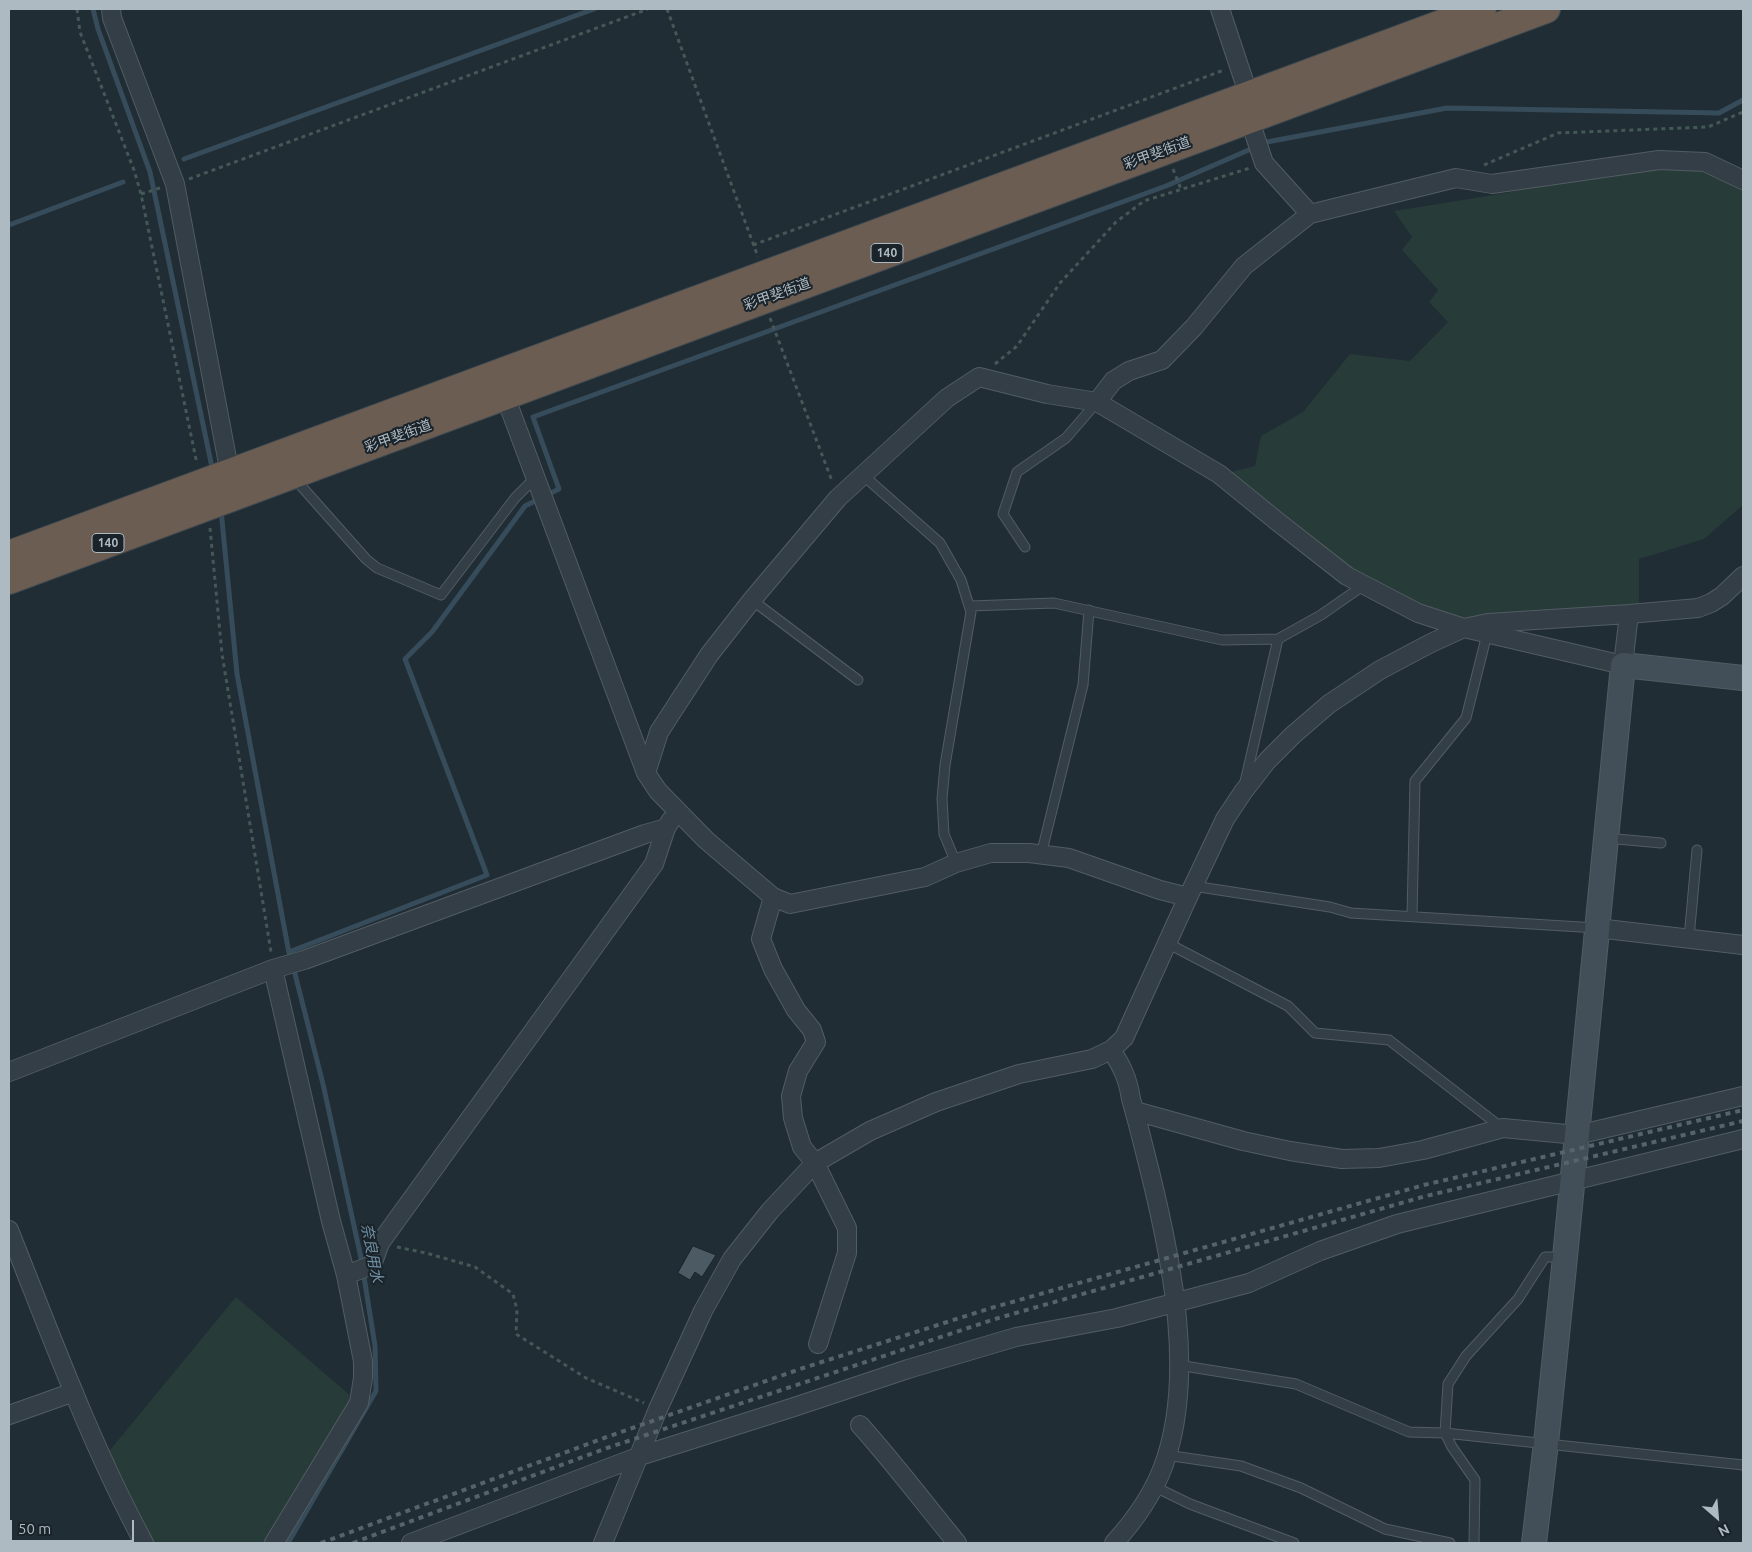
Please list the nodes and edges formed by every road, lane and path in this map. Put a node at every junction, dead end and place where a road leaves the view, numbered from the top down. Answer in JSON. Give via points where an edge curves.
{"nodes":[{"id":1,"x":111,"y":9,"type":"edge"},
{"id":2,"x":648,"y":9,"type":"edge"},
{"id":3,"x":667,"y":9,"type":"edge"},
{"id":4,"x":1220,"y":9,"type":"edge"},
{"id":5,"x":1482,"y":9,"type":"edge"},
{"id":6,"x":1546,"y":9,"type":"edge"},
{"id":7,"x":1239,"y":65,"type":"junction"},
{"id":8,"x":1145,"y":100,"type":"junction"},
{"id":9,"x":1148,"y":107,"type":"dead end"},
{"id":10,"x":1249,"y":107,"type":"junction"},
{"id":11,"x":1743,"y":112,"type":"edge"},
{"id":12,"x":1264,"y":163,"type":"junction"},
{"id":13,"x":1171,"y":165,"type":"dead end"},
{"id":14,"x":1456,"y":178,"type":"junction"},
{"id":15,"x":1743,"y":180,"type":"edge"},
{"id":16,"x":175,"y":184,"type":"junction"},
{"id":17,"x":1181,"y":190,"type":"junction"},
{"id":18,"x":1310,"y":214,"type":"junction"},
{"id":19,"x":753,"y":245,"type":"junction"},
{"id":20,"x":763,"y":274,"type":"junction"},
{"id":21,"x":770,"y":318,"type":"dead end"},
{"id":22,"x":979,"y":377,"type":"junction"},
{"id":23,"x":501,"y":385,"type":"junction"},
{"id":24,"x":1097,"y":402,"type":"junction"},
{"id":25,"x":292,"y":476,"type":"junction"},
{"id":26,"x":864,"y":476,"type":"junction"},
{"id":27,"x":537,"y":482,"type":"junction"},
{"id":28,"x":219,"y":487,"type":"junction"},
{"id":29,"x":838,"y":498,"type":"junction"},
{"id":30,"x":1026,"y":547,"type":"dead end"},
{"id":31,"x":9,"y":555,"type":"edge"},
{"id":32,"x":1743,"y":576,"type":"edge"},
{"id":33,"x":9,"y":580,"type":"edge"},
{"id":34,"x":1364,"y":585,"type":"junction"},
{"id":35,"x":752,"y":600,"type":"junction"},
{"id":36,"x":970,"y":606,"type":"junction"},
{"id":37,"x":1089,"y":610,"type":"junction"},
{"id":38,"x":1629,"y":614,"type":"junction"},
{"id":39,"x":1464,"y":628,"type":"junction"},
{"id":40,"x":1487,"y":634,"type":"junction"},
{"id":41,"x":1278,"y":639,"type":"junction"},
{"id":42,"x":1623,"y":665,"type":"junction"},
{"id":43,"x":1743,"y":678,"type":"edge"},
{"id":44,"x":858,"y":680,"type":"dead end"},
{"id":45,"x":646,"y":773,"type":"junction"},
{"id":46,"x":1243,"y":792,"type":"junction"},
{"id":47,"x":677,"y":809,"type":"junction"},
{"id":48,"x":666,"y":828,"type":"junction"},
{"id":49,"x":1606,"y":838,"type":"junction"},
{"id":50,"x":1661,"y":843,"type":"dead end"},
{"id":51,"x":1697,"y":850,"type":"dead end"},
{"id":52,"x":1041,"y":855,"type":"junction"},
{"id":53,"x":956,"y":863,"type":"junction"},
{"id":54,"x":1190,"y":892,"type":"junction"},
{"id":55,"x":773,"y":897,"type":"junction"},
{"id":56,"x":1412,"y":916,"type":"junction"},
{"id":57,"x":1597,"y":928,"type":"junction"},
{"id":58,"x":1689,"y":938,"type":"junction"},
{"id":59,"x":1167,"y":943,"type":"junction"},
{"id":60,"x":1743,"y":944,"type":"edge"},
{"id":61,"x":273,"y":970,"type":"junction"},
{"id":62,"x":1111,"y":1050,"type":"junction"},
{"id":63,"x":9,"y":1072,"type":"edge"},
{"id":64,"x":1743,"y":1096,"type":"edge"},
{"id":65,"x":1135,"y":1111,"type":"junction"},
{"id":66,"x":1503,"y":1128,"type":"junction"},
{"id":67,"x":1577,"y":1135,"type":"junction"},
{"id":68,"x":1743,"y":1139,"type":"edge"},
{"id":69,"x":815,"y":1163,"type":"junction"},
{"id":70,"x":1573,"y":1180,"type":"junction"},
{"id":71,"x":9,"y":1230,"type":"edge"},
{"id":72,"x":380,"y":1243,"type":"junction"},
{"id":73,"x":1565,"y":1257,"type":"junction"},
{"id":74,"x":350,"y":1273,"type":"junction"},
{"id":75,"x":1175,"y":1303,"type":"junction"},
{"id":76,"x":818,"y":1344,"type":"dead end"},
{"id":77,"x":1178,"y":1365,"type":"junction"},
{"id":78,"x":74,"y":1392,"type":"junction"},
{"id":79,"x":658,"y":1409,"type":"junction"},
{"id":80,"x":9,"y":1415,"type":"edge"},
{"id":81,"x":860,"y":1425,"type":"dead end"},
{"id":82,"x":1445,"y":1433,"type":"junction"},
{"id":83,"x":1546,"y":1443,"type":"junction"},
{"id":84,"x":1166,"y":1455,"type":"junction"},
{"id":85,"x":640,"y":1456,"type":"junction"},
{"id":86,"x":1743,"y":1465,"type":"edge"},
{"id":87,"x":1153,"y":1486,"type":"junction"},
{"id":88,"x":144,"y":1543,"type":"edge"},
{"id":89,"x":274,"y":1543,"type":"edge"},
{"id":90,"x":411,"y":1543,"type":"edge"},
{"id":91,"x":603,"y":1543,"type":"edge"},
{"id":92,"x":957,"y":1543,"type":"edge"},
{"id":93,"x":1114,"y":1543,"type":"edge"},
{"id":94,"x":1294,"y":1543,"type":"edge"},
{"id":95,"x":1450,"y":1543,"type":"edge"},
{"id":96,"x":1474,"y":1543,"type":"edge"},
{"id":97,"x":1534,"y":1543,"type":"edge"}],
"edges":[{"from":1,"to":16,"type":"street"},
{"from":2,"to":16,"type":"path"},
{"from":3,"to":19,"type":"path"},
{"from":4,"to":7,"type":"street"},
{"from":5,"to":10,"type":"highway","name":"彩甲斐街道","number":"140"},
{"from":6,"to":10,"type":"highway","name":"彩甲斐街道","number":"140"},
{"from":7,"to":8,"type":"path"},
{"from":7,"to":10,"type":"street"},
{"from":8,"to":9,"type":"path"},
{"from":8,"to":19,"type":"path"},
{"from":10,"to":12,"type":"street"},
{"from":10,"to":20,"type":"highway","name":"彩甲斐街道","number":"140"},
{"from":10,"to":23,"type":"highway","name":"彩甲斐街道","number":"140"},
{"from":11,"to":14,"type":"path","via":[[1708,127],[1558,133]]},
{"from":12,"to":17,"type":"path"},
{"from":12,"to":18,"type":"street"},
{"from":13,"to":17,"type":"path"},
{"from":14,"to":15,"type":"street","via":[[1492,184],[1674,160],[1705,162]]},
{"from":14,"to":18,"type":"street"},
{"from":16,"to":28,"type":"street"},
{"from":17,"to":22,"type":"path","via":[[1144,201],[1116,222],[1060,283],[1017,346]]},
{"from":18,"to":24,"type":"street","via":[[1244,266],[1162,360],[1113,381]]},
{"from":19,"to":20,"type":"path"},
{"from":20,"to":23,"type":"highway","name":"彩甲斐街道","number":"140"},
{"from":21,"to":29,"type":"path"},
{"from":22,"to":24,"type":"street","via":[[1047,394]]},
{"from":22,"to":26,"type":"street","via":[[947,398]]},
{"from":23,"to":25,"type":"highway","name":"彩甲斐街道","number":"140"},
{"from":23,"to":27,"type":"street"},
{"from":23,"to":28,"type":"highway","name":"彩甲斐街道","number":"140"},
{"from":24,"to":30,"type":"lane","via":[[1066,438],[1017,472],[1003,514]]},
{"from":24,"to":34,"type":"street","via":[[1220,474],[1339,570]]},
{"from":25,"to":27,"type":"lane","via":[[377,568],[441,595],[515,498]]},
{"from":25,"to":28,"type":"highway","name":"彩甲斐街道","number":"140"},
{"from":26,"to":29,"type":"street"},
{"from":26,"to":36,"type":"lane","via":[[940,543],[961,580]]},
{"from":27,"to":45,"type":"street"},
{"from":28,"to":31,"type":"highway","name":"彩甲斐街道","number":"140"},
{"from":28,"to":33,"type":"highway","name":"彩甲斐街道","number":"140"},
{"from":29,"to":35,"type":"street"},
{"from":32,"to":38,"type":"street","via":[[1722,596],[1698,608]]},
{"from":34,"to":39,"type":"street","via":[[1418,613]]},
{"from":34,"to":41,"type":"lane"},
{"from":35,"to":44,"type":"lane"},
{"from":35,"to":45,"type":"street","via":[[709,655],[659,732]]},
{"from":36,"to":37,"type":"lane","via":[[1054,603]]},
{"from":36,"to":53,"type":"lane","via":[[942,799],[944,834]]},
{"from":37,"to":41,"type":"lane","via":[[1222,640]]},
{"from":37,"to":52,"type":"lane","via":[[1083,685]]},
{"from":38,"to":39,"type":"street","via":[[1488,623]]},
{"from":38,"to":42,"type":"street"},
{"from":39,"to":40,"type":"street"},
{"from":39,"to":46,"type":"street","via":[[1380,670],[1329,704],[1267,761]]},
{"from":40,"to":42,"type":"street"},
{"from":40,"to":56,"type":"lane","via":[[1466,718],[1415,781]]},
{"from":41,"to":46,"type":"lane"},
{"from":42,"to":43,"type":"street"},
{"from":42,"to":49,"type":"street"},
{"from":45,"to":47,"type":"street","via":[[658,791]]},
{"from":46,"to":54,"type":"street","via":[[1225,819]]},
{"from":47,"to":48,"type":"street"},
{"from":47,"to":55,"type":"street","via":[[706,840]]},
{"from":48,"to":61,"type":"street"},
{"from":48,"to":72,"type":"street","via":[[654,864]]},
{"from":49,"to":50,"type":"lane"},
{"from":49,"to":57,"type":"street"},
{"from":51,"to":58,"type":"lane"},
{"from":52,"to":53,"type":"street","via":[[990,853]]},
{"from":52,"to":54,"type":"street","via":[[1069,858],[1160,890]]},
{"from":53,"to":55,"type":"street","via":[[925,877],[809,902],[790,904]]},
{"from":54,"to":56,"type":"lane","via":[[1351,913]]},
{"from":54,"to":59,"type":"street"},
{"from":55,"to":69,"type":"street","via":[[761,939],[773,969],[796,1010],[812,1030],[816,1042],[798,1071],[791,1096],[793,1118],[802,1147]]},
{"from":56,"to":57,"type":"lane"},
{"from":57,"to":58,"type":"street"},
{"from":57,"to":67,"type":"street"},
{"from":58,"to":60,"type":"street"},
{"from":59,"to":62,"type":"street","via":[[1124,1038]]},
{"from":59,"to":66,"type":"lane","via":[[1288,1006],[1315,1032],[1390,1040]]},
{"from":61,"to":63,"type":"street"},
{"from":61,"to":74,"type":"street","via":[[331,1220]]},
{"from":62,"to":65,"type":"street","via":[[1124,1069]]},
{"from":62,"to":69,"type":"street","via":[[1092,1059],[1019,1074],[936,1102],[870,1132]]},
{"from":64,"to":67,"type":"street"},
{"from":65,"to":66,"type":"street","via":[[1243,1141],[1342,1159],[1379,1158],[1423,1150]]},
{"from":65,"to":75,"type":"street","via":[[1160,1213]]},
{"from":66,"to":67,"type":"street"},
{"from":67,"to":70,"type":"street"},
{"from":68,"to":70,"type":"street"},
{"from":69,"to":76,"type":"street","via":[[847,1228],[847,1253]]},
{"from":69,"to":79,"type":"street","via":[[770,1211],[732,1259],[703,1311]]},
{"from":70,"to":73,"type":"street"},
{"from":70,"to":75,"type":"street","via":[[1397,1224],[1320,1251],[1249,1283]]},
{"from":71,"to":78,"type":"street"},
{"from":72,"to":74,"type":"street","via":[[372,1265]]},
{"from":72,"to":79,"type":"path","via":[[475,1266],[513,1294],[517,1310],[516,1334],[586,1378]]},
{"from":73,"to":82,"type":"lane","via":[[1545,1257],[1518,1299],[1466,1356],[1448,1384]]},
{"from":73,"to":83,"type":"street"},
{"from":74,"to":89,"type":"street","via":[[363,1361],[359,1403]]},
{"from":75,"to":77,"type":"street"},
{"from":75,"to":85,"type":"street","via":[[1117,1318],[1016,1337]]},
{"from":77,"to":82,"type":"lane","via":[[1296,1384],[1409,1432]]},
{"from":77,"to":84,"type":"street","via":[[1176,1415]]},
{"from":78,"to":80,"type":"street"},
{"from":78,"to":88,"type":"street","via":[[112,1482]]},
{"from":79,"to":85,"type":"street"},
{"from":81,"to":92,"type":"street"},
{"from":82,"to":83,"type":"lane"},
{"from":82,"to":96,"type":"lane","via":[[1475,1480]]},
{"from":83,"to":86,"type":"lane"},
{"from":83,"to":97,"type":"street"},
{"from":84,"to":87,"type":"street"},
{"from":84,"to":95,"type":"lane","via":[[1241,1466],[1301,1488],[1385,1529]]},
{"from":85,"to":90,"type":"street"},
{"from":85,"to":91,"type":"street"},
{"from":87,"to":93,"type":"street","via":[[1143,1507]]},
{"from":87,"to":94,"type":"lane","via":[[1190,1504]]}]}
